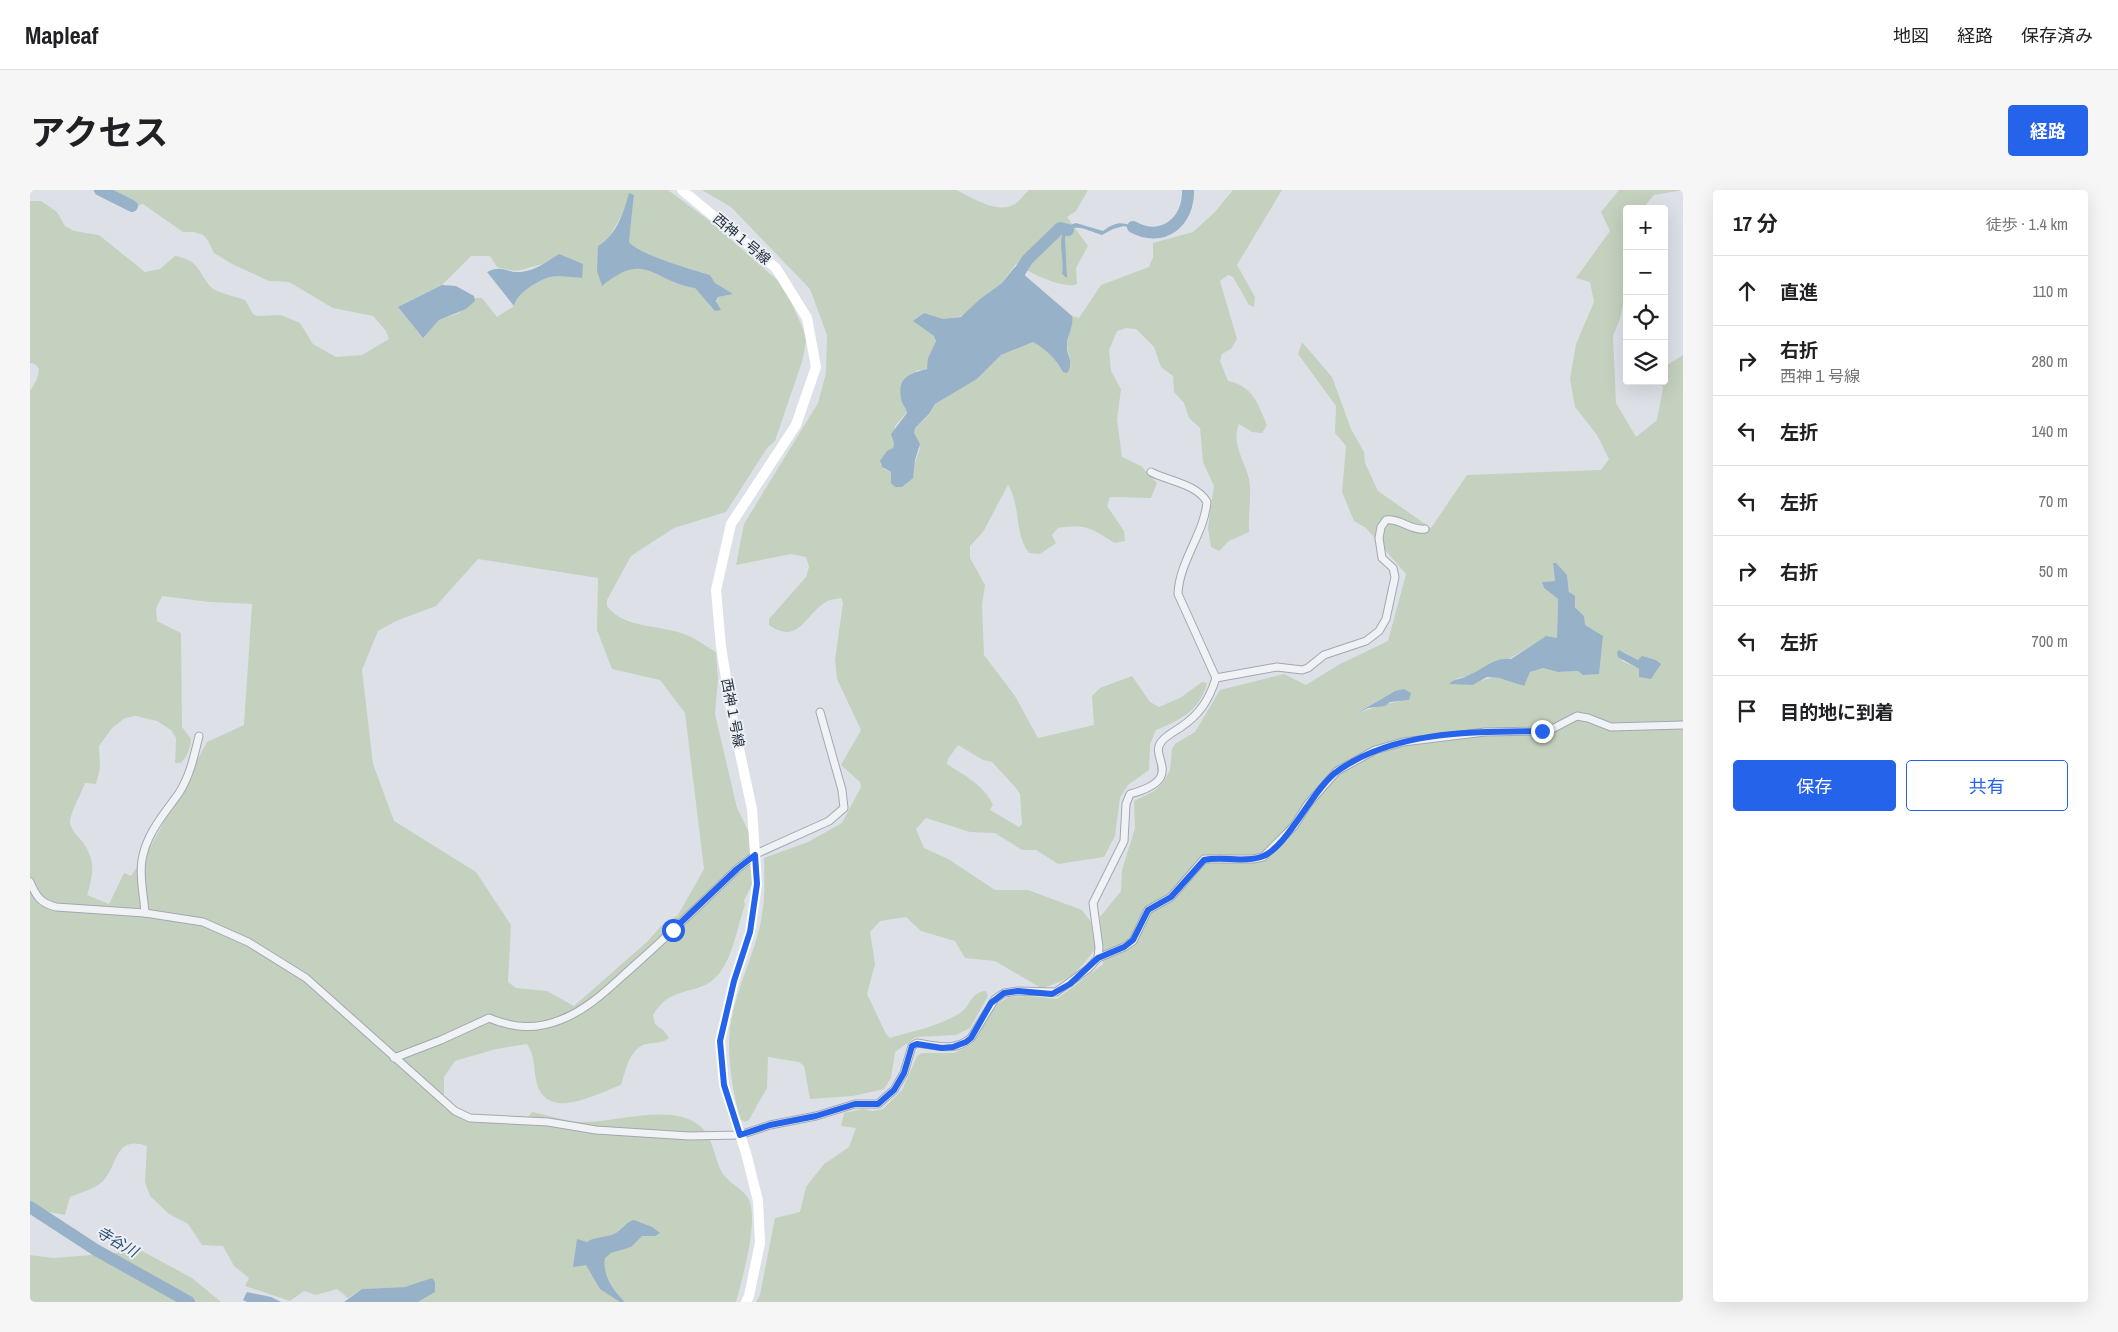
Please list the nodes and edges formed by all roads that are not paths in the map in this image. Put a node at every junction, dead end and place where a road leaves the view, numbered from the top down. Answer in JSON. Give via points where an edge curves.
{"nodes":[{"id":1,"x":682,"y":190,"type":"edge"},
{"id":2,"x":1151,"y":472,"type":"dead end"},
{"id":3,"x":1424,"y":529,"type":"dead end"},
{"id":4,"x":1216,"y":678,"type":"junction"},
{"id":5,"x":820,"y":712,"type":"dead end"},
{"id":6,"x":1683,"y":724,"type":"edge"},
{"id":7,"x":199,"y":736,"type":"dead end"},
{"id":8,"x":755,"y":855,"type":"junction"},
{"id":9,"x":30,"y":882,"type":"edge"},
{"id":10,"x":145,"y":913,"type":"junction"},
{"id":11,"x":1098,"y":958,"type":"junction"},
{"id":12,"x":394,"y":1058,"type":"junction"},
{"id":13,"x":740,"y":1135,"type":"junction"},
{"id":14,"x":746,"y":1302,"type":"edge"}],
"edges":[{"from":1,"to":8,"type":"street","name":"西神１号線","via":[[776,268],[807,318],[816,367],[796,425],[731,524],[716,590],[733,721],[752,809]]},
{"from":2,"to":4,"type":"street","via":[[1200,494],[1207,502],[1178,582],[1178,594]]},
{"from":3,"to":4,"type":"street","via":[[1418,530],[1395,519],[1386,520],[1381,527],[1382,558],[1392,568],[1395,577],[1383,626],[1366,640],[1324,655],[1302,670],[1277,668]]},
{"from":4,"to":11,"type":"street","via":[[1204,706],[1194,719],[1162,740],[1159,747],[1163,768],[1156,784],[1130,794],[1126,804],[1124,841],[1093,903]]},
{"from":5,"to":8,"type":"street","via":[[844,808],[829,821]]},
{"from":6,"to":11,"type":"street","via":[[1611,727],[1577,716],[1542,731],[1446,736],[1375,750],[1357,758],[1329,778],[1294,826],[1263,857],[1204,860],[1171,897],[1148,910],[1133,940]]},
{"from":7,"to":10,"type":"street","via":[[191,768],[180,792],[157,823],[142,858]]},
{"from":8,"to":12,"type":"street","via":[[613,986],[578,1012],[550,1023],[523,1028],[489,1018]]},
{"from":8,"to":13,"type":"street","name":"西神１号線","via":[[757,884],[750,932],[720,1041],[724,1085]]},
{"from":9,"to":10,"type":"street","via":[[44,904]]},
{"from":10,"to":12,"type":"street","via":[[208,923],[248,942],[306,978]]},
{"from":11,"to":13,"type":"street","via":[[1056,992],[1018,991],[1000,996],[991,1003],[966,1042],[953,1047],[912,1046],[904,1073],[894,1090],[878,1104],[855,1104]]},
{"from":12,"to":13,"type":"street","via":[[455,1111],[470,1118],[548,1122],[624,1132]]},
{"from":13,"to":14,"type":"street","name":"西神１号線","via":[[758,1201],[760,1243]]}]}
